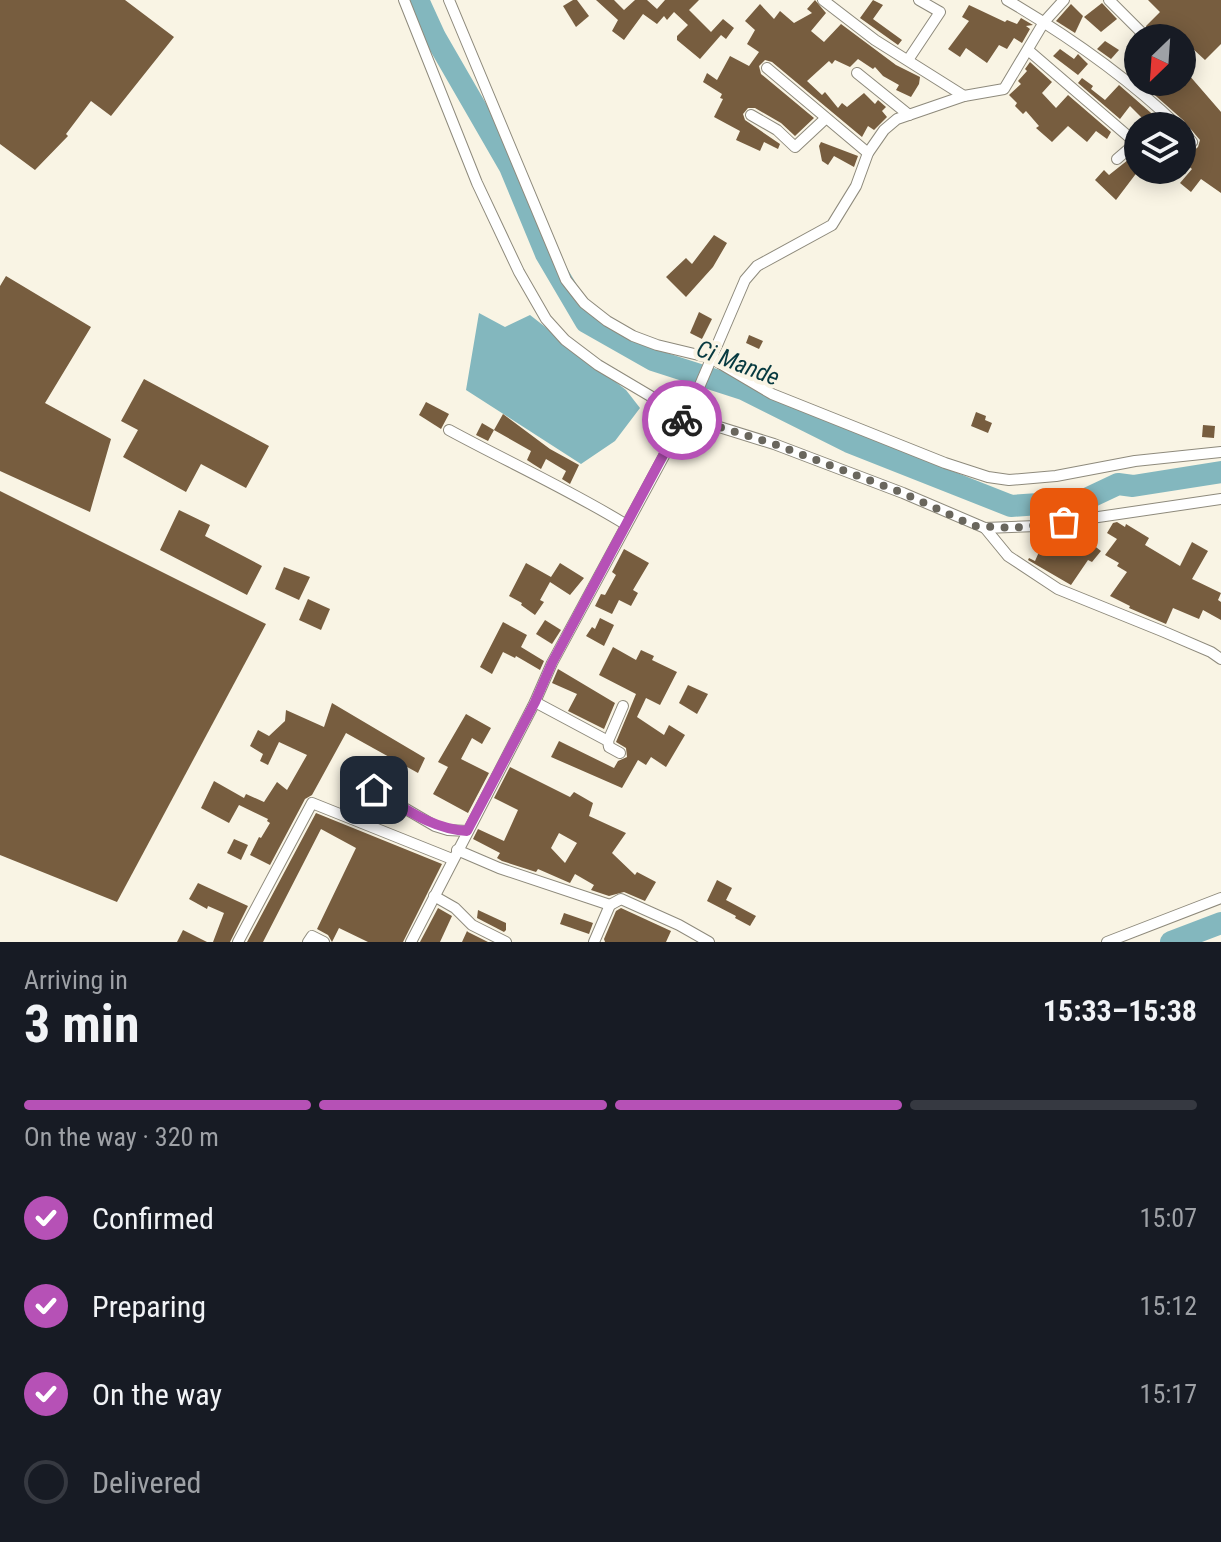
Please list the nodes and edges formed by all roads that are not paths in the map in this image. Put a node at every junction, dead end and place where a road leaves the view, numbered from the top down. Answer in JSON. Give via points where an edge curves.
{"nodes":[{"id":1,"x":404,"y":0,"type":"edge"},
{"id":2,"x":449,"y":0,"type":"edge"},
{"id":3,"x":825,"y":0,"type":"edge"},
{"id":4,"x":919,"y":0,"type":"edge"},
{"id":5,"x":1007,"y":0,"type":"edge"},
{"id":6,"x":1064,"y":0,"type":"edge"},
{"id":7,"x":1109,"y":0,"type":"edge"},
{"id":8,"x":1044,"y":22,"type":"junction"},
{"id":9,"x":1133,"y":24,"type":"edge"},
{"id":10,"x":1028,"y":50,"type":"junction"},
{"id":11,"x":908,"y":60,"type":"junction"},
{"id":12,"x":767,"y":68,"type":"dead end"},
{"id":13,"x":857,"y":73,"type":"dead end"},
{"id":14,"x":964,"y":96,"type":"junction"},
{"id":15,"x":1162,"y":112,"type":"edge"},
{"id":16,"x":751,"y":115,"type":"dead end"},
{"id":17,"x":909,"y":115,"type":"junction"},
{"id":18,"x":825,"y":119,"type":"junction"},
{"id":19,"x":1124,"y":131,"type":"edge"},
{"id":20,"x":868,"y":153,"type":"junction"},
{"id":21,"x":1124,"y":153,"type":"edge"},
{"id":22,"x":1117,"y":159,"type":"dead end"},
{"id":23,"x":711,"y":360,"type":"junction"},
{"id":24,"x":684,"y":416,"type":"junction"},
{"id":25,"x":449,"y":430,"type":"dead end"},
{"id":26,"x":1221,"y":452,"type":"edge"},
{"id":27,"x":1221,"y":499,"type":"edge"},
{"id":28,"x":625,"y":524,"type":"junction"},
{"id":29,"x":985,"y":528,"type":"junction"},
{"id":30,"x":1221,"y":659,"type":"edge"},
{"id":31,"x":535,"y":702,"type":"junction"},
{"id":32,"x":623,"y":706,"type":"dead end"},
{"id":33,"x":608,"y":741,"type":"junction"},
{"id":34,"x":620,"y":753,"type":"dead end"},
{"id":35,"x":358,"y":781,"type":"dead end"},
{"id":36,"x":467,"y":831,"type":"junction"},
{"id":37,"x":455,"y":855,"type":"junction"},
{"id":38,"x":434,"y":896,"type":"junction"},
{"id":39,"x":1221,"y":898,"type":"edge"},
{"id":40,"x":610,"y":905,"type":"junction"},
{"id":41,"x":238,"y":942,"type":"edge"},
{"id":42,"x":308,"y":942,"type":"edge"},
{"id":43,"x":324,"y":942,"type":"edge"},
{"id":44,"x":411,"y":942,"type":"edge"},
{"id":45,"x":506,"y":942,"type":"edge"},
{"id":46,"x":594,"y":942,"type":"edge"},
{"id":47,"x":709,"y":942,"type":"edge"},
{"id":48,"x":1107,"y":942,"type":"edge"}],
"edges":[{"from":1,"to":24,"type":"street","via":[[477,183],[546,319],[598,365]]},
{"from":2,"to":23,"type":"street","via":[[566,280],[584,303],[633,336]]},
{"from":3,"to":11,"type":"street"},
{"from":4,"to":11,"type":"street","via":[[940,12]]},
{"from":5,"to":8,"type":"street"},
{"from":6,"to":8,"type":"street"},
{"from":7,"to":9,"type":"street"},
{"from":8,"to":10,"type":"street"},
{"from":8,"to":15,"type":"street","via":[[1122,75]]},
{"from":10,"to":14,"type":"street","via":[[1004,89]]},
{"from":10,"to":19,"type":"street"},
{"from":11,"to":14,"type":"street"},
{"from":12,"to":18,"type":"street"},
{"from":13,"to":17,"type":"street"},
{"from":14,"to":17,"type":"street"},
{"from":16,"to":18,"type":"street","via":[[795,147]]},
{"from":17,"to":20,"type":"street","via":[[884,130]]},
{"from":18,"to":20,"type":"street"},
{"from":20,"to":23,"type":"street","via":[[856,186],[832,225],[757,266],[745,280]]},
{"from":21,"to":22,"type":"street"},
{"from":23,"to":24,"type":"street"},
{"from":23,"to":26,"type":"street","via":[[772,394],[988,477],[1056,476]]},
{"from":24,"to":28,"type":"street"},
{"from":24,"to":29,"type":"street","via":[[774,444]]},
{"from":25,"to":28,"type":"street"},
{"from":27,"to":29,"type":"street","via":[[1037,526]]},
{"from":28,"to":31,"type":"street"},
{"from":29,"to":30,"type":"street","via":[[1008,556],[1058,589]]},
{"from":31,"to":33,"type":"street"},
{"from":31,"to":36,"type":"street"},
{"from":32,"to":33,"type":"street"},
{"from":33,"to":34,"type":"street"},
{"from":35,"to":36,"type":"street","via":[[435,826]]},
{"from":36,"to":37,"type":"street"},
{"from":37,"to":38,"type":"street"},
{"from":37,"to":40,"type":"street"},
{"from":37,"to":41,"type":"street","via":[[312,803]]},
{"from":38,"to":44,"type":"street"},
{"from":38,"to":45,"type":"street"},
{"from":39,"to":48,"type":"street"},
{"from":40,"to":46,"type":"street"},
{"from":40,"to":47,"type":"street","via":[[623,899]]},
{"from":42,"to":43,"type":"street","via":[[312,936]]}]}
